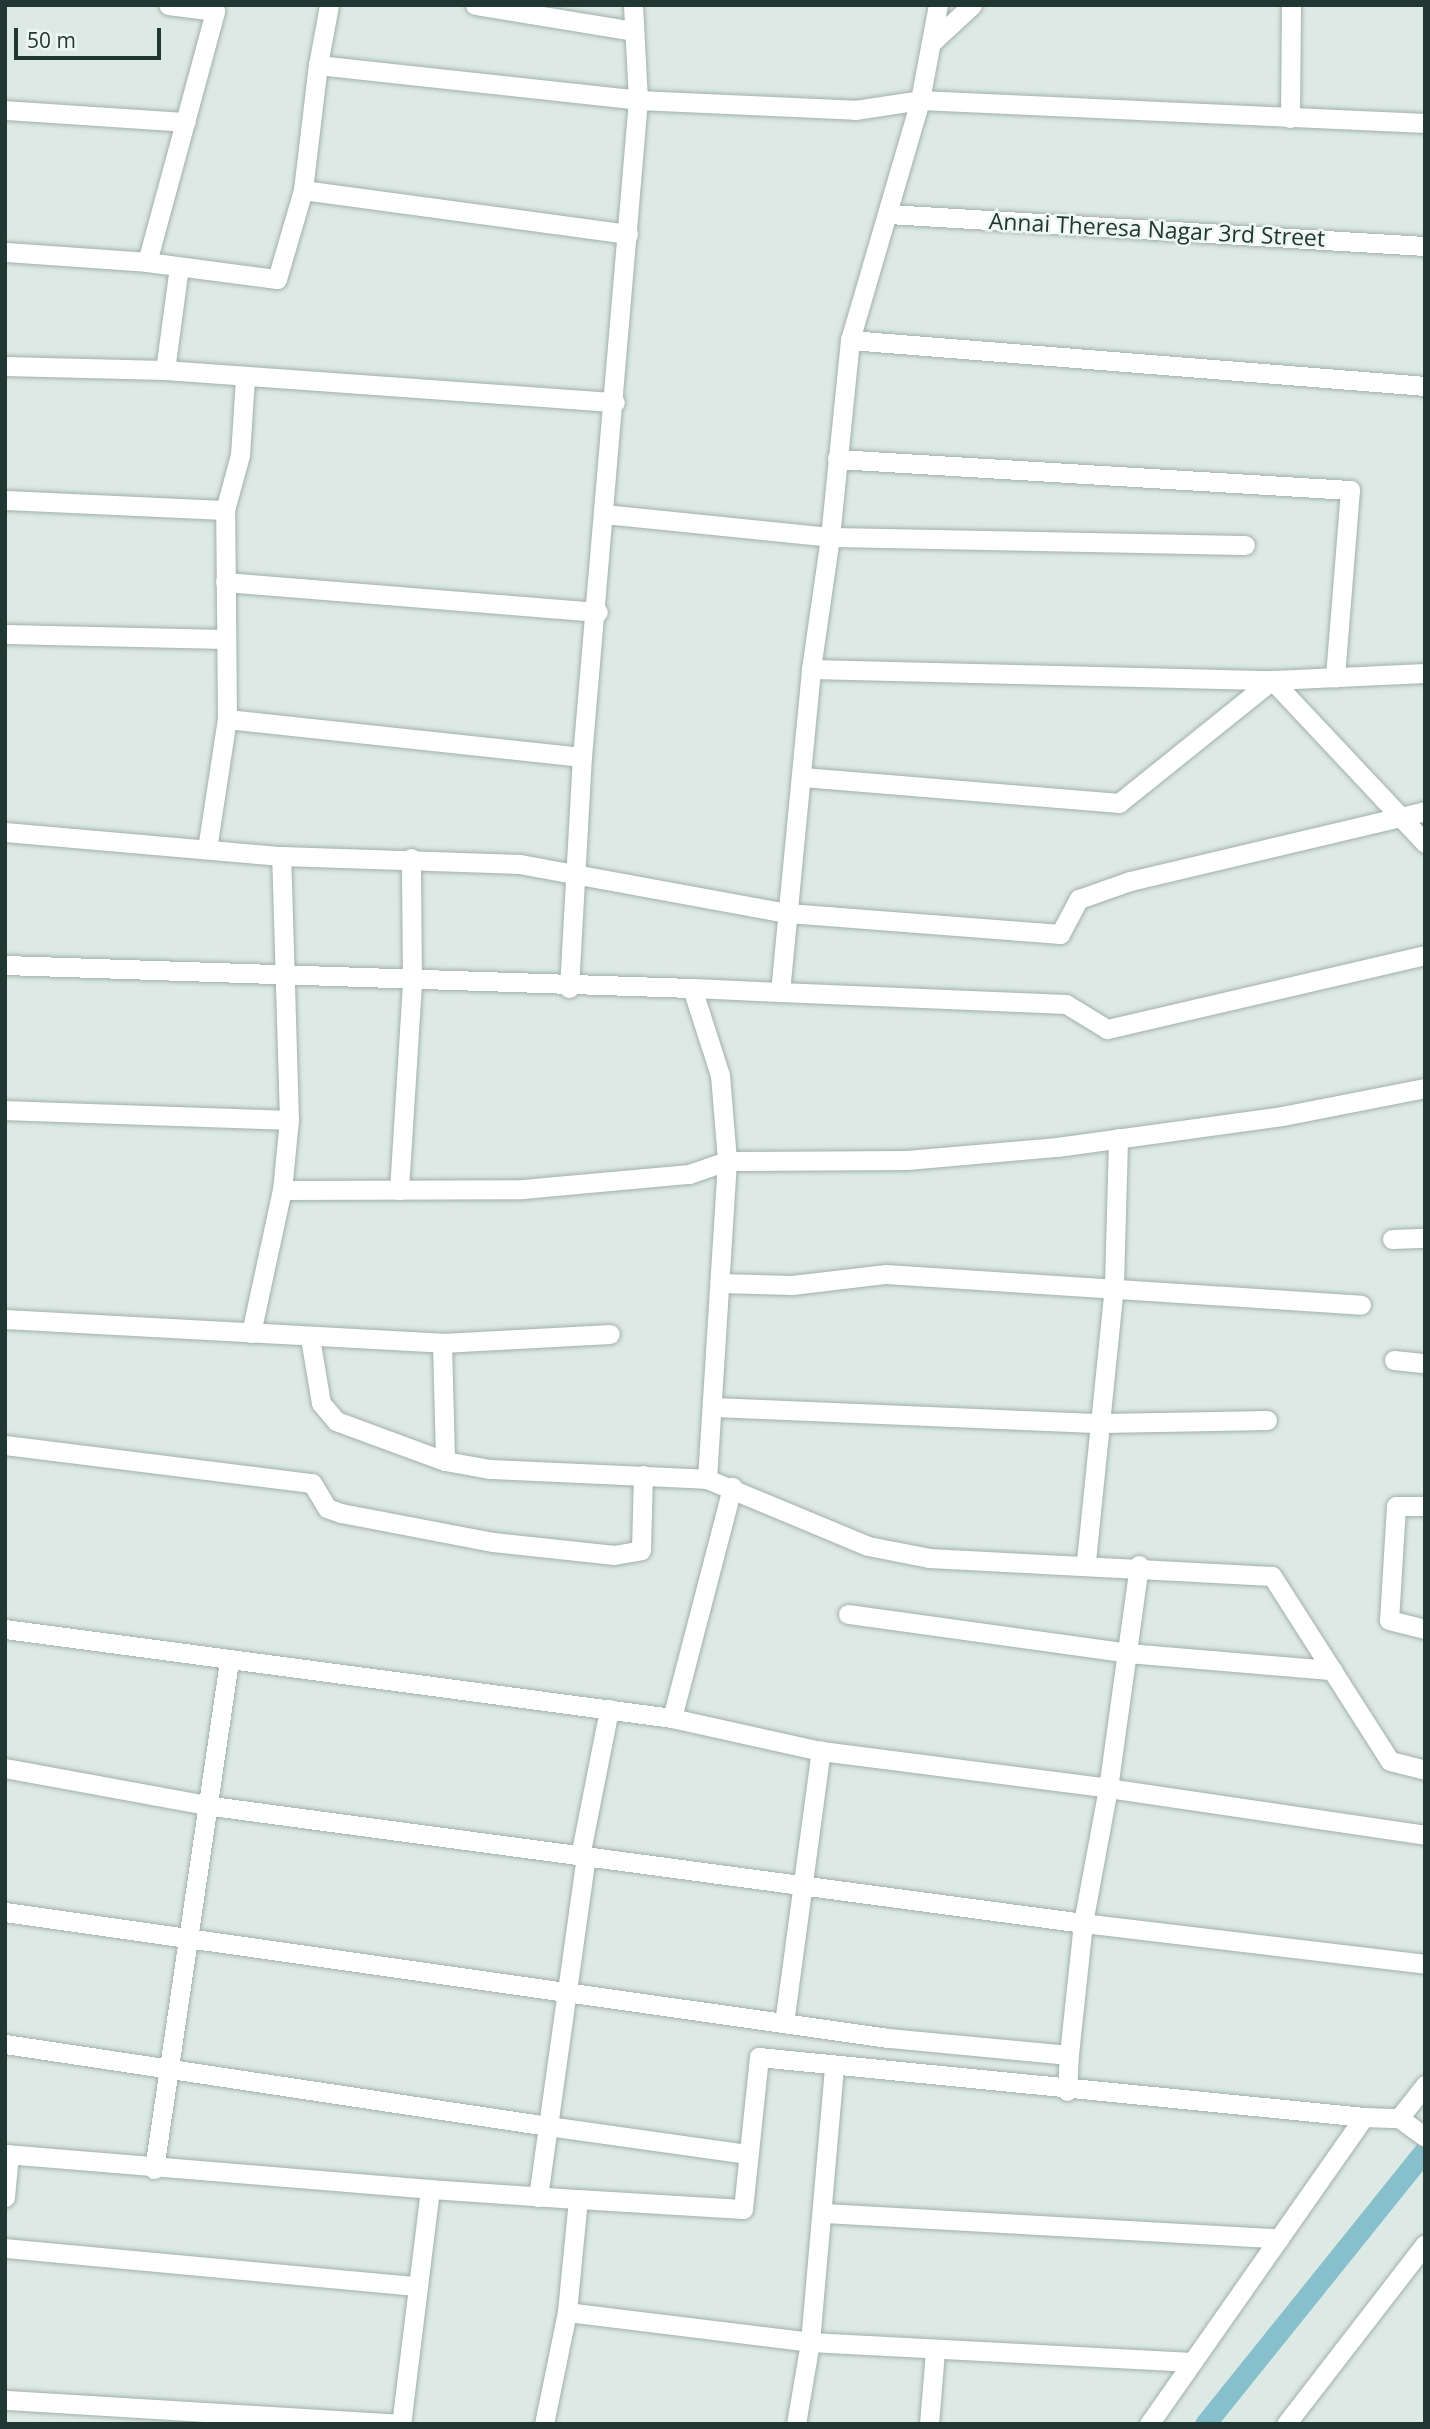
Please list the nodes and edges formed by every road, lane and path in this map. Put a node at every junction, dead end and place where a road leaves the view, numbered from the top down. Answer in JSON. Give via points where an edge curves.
{"nodes":[{"id":1,"x":168,"y":5,"type":"edge"},
{"id":2,"x":329,"y":5,"type":"edge"},
{"id":3,"x":475,"y":5,"type":"edge"},
{"id":4,"x":633,"y":5,"type":"edge"},
{"id":5,"x":938,"y":5,"type":"edge"},
{"id":6,"x":972,"y":5,"type":"edge"},
{"id":7,"x":1291,"y":5,"type":"edge"},
{"id":8,"x":633,"y":31,"type":"junction"},
{"id":9,"x":931,"y":43,"type":"junction"},
{"id":10,"x":318,"y":65,"type":"junction"},
{"id":11,"x":638,"y":100,"type":"junction"},
{"id":12,"x":920,"y":100,"type":"junction"},
{"id":13,"x":5,"y":110,"type":"edge"},
{"id":14,"x":1290,"y":118,"type":"junction"},
{"id":15,"x":186,"y":122,"type":"junction"},
{"id":16,"x":1425,"y":123,"type":"edge"},
{"id":17,"x":303,"y":190,"type":"junction"},
{"id":18,"x":888,"y":214,"type":"junction"},
{"id":19,"x":628,"y":234,"type":"junction"},
{"id":20,"x":1425,"y":246,"type":"edge"},
{"id":21,"x":5,"y":252,"type":"edge"},
{"id":22,"x":147,"y":262,"type":"junction"},
{"id":23,"x":179,"y":267,"type":"junction"},
{"id":24,"x":850,"y":340,"type":"junction"},
{"id":25,"x":5,"y":366,"type":"edge"},
{"id":26,"x":165,"y":370,"type":"junction"},
{"id":27,"x":245,"y":378,"type":"junction"},
{"id":28,"x":1425,"y":386,"type":"edge"},
{"id":29,"x":615,"y":402,"type":"junction"},
{"id":30,"x":838,"y":459,"type":"junction"},
{"id":31,"x":5,"y":500,"type":"edge"},
{"id":32,"x":225,"y":510,"type":"junction"},
{"id":33,"x":604,"y":514,"type":"junction"},
{"id":34,"x":830,"y":537,"type":"junction"},
{"id":35,"x":1245,"y":545,"type":"dead end"},
{"id":36,"x":225,"y":582,"type":"junction"},
{"id":37,"x":598,"y":612,"type":"junction"},
{"id":38,"x":5,"y":634,"type":"edge"},
{"id":39,"x":226,"y":639,"type":"junction"},
{"id":40,"x":811,"y":668,"type":"junction"},
{"id":41,"x":1425,"y":673,"type":"edge"},
{"id":42,"x":1335,"y":677,"type":"junction"},
{"id":43,"x":1272,"y":680,"type":"junction"},
{"id":44,"x":227,"y":719,"type":"junction"},
{"id":45,"x":582,"y":757,"type":"junction"},
{"id":46,"x":803,"y":777,"type":"junction"},
{"id":47,"x":1425,"y":811,"type":"edge"},
{"id":48,"x":1400,"y":816,"type":"junction"},
{"id":49,"x":5,"y":832,"type":"edge"},
{"id":50,"x":1425,"y":842,"type":"edge"},
{"id":51,"x":207,"y":849,"type":"junction"},
{"id":52,"x":281,"y":856,"type":"junction"},
{"id":53,"x":411,"y":858,"type":"junction"},
{"id":54,"x":574,"y":871,"type":"junction"},
{"id":55,"x":788,"y":913,"type":"junction"},
{"id":56,"x":1425,"y":955,"type":"edge"},
{"id":57,"x":5,"y":965,"type":"edge"},
{"id":58,"x":286,"y":979,"type":"junction"},
{"id":59,"x":412,"y":983,"type":"junction"},
{"id":60,"x":569,"y":988,"type":"junction"},
{"id":61,"x":692,"y":989,"type":"junction"},
{"id":62,"x":780,"y":992,"type":"junction"},
{"id":63,"x":1425,"y":1088,"type":"edge"},
{"id":64,"x":5,"y":1110,"type":"edge"},
{"id":65,"x":289,"y":1120,"type":"junction"},
{"id":66,"x":1118,"y":1138,"type":"junction"},
{"id":67,"x":727,"y":1161,"type":"junction"},
{"id":68,"x":282,"y":1190,"type":"junction"},
{"id":69,"x":399,"y":1191,"type":"junction"},
{"id":70,"x":1425,"y":1238,"type":"edge"},
{"id":71,"x":1392,"y":1239,"type":"dead end"},
{"id":72,"x":720,"y":1283,"type":"junction"},
{"id":73,"x":1114,"y":1284,"type":"junction"},
{"id":74,"x":1360,"y":1305,"type":"dead end"},
{"id":75,"x":5,"y":1319,"type":"edge"},
{"id":76,"x":251,"y":1333,"type":"junction"},
{"id":77,"x":610,"y":1334,"type":"dead end"},
{"id":78,"x":310,"y":1338,"type":"junction"},
{"id":79,"x":442,"y":1343,"type":"junction"},
{"id":80,"x":1394,"y":1360,"type":"dead end"},
{"id":81,"x":1425,"y":1363,"type":"edge"},
{"id":82,"x":714,"y":1408,"type":"junction"},
{"id":83,"x":1267,"y":1420,"type":"dead end"},
{"id":84,"x":1101,"y":1423,"type":"junction"},
{"id":85,"x":5,"y":1445,"type":"edge"},
{"id":86,"x":445,"y":1461,"type":"junction"},
{"id":87,"x":643,"y":1475,"type":"junction"},
{"id":88,"x":706,"y":1479,"type":"junction"},
{"id":89,"x":732,"y":1487,"type":"junction"},
{"id":90,"x":1425,"y":1506,"type":"edge"},
{"id":91,"x":1086,"y":1561,"type":"junction"},
{"id":92,"x":1139,"y":1565,"type":"junction"},
{"id":93,"x":848,"y":1614,"type":"dead end"},
{"id":94,"x":5,"y":1629,"type":"edge"},
{"id":95,"x":1425,"y":1629,"type":"edge"},
{"id":96,"x":1128,"y":1653,"type":"junction"},
{"id":97,"x":229,"y":1661,"type":"junction"},
{"id":98,"x":1332,"y":1670,"type":"junction"},
{"id":99,"x":609,"y":1709,"type":"junction"},
{"id":100,"x":672,"y":1718,"type":"junction"},
{"id":101,"x":821,"y":1751,"type":"junction"},
{"id":102,"x":5,"y":1768,"type":"edge"},
{"id":103,"x":1425,"y":1770,"type":"edge"},
{"id":104,"x":1108,"y":1788,"type":"junction"},
{"id":105,"x":212,"y":1805,"type":"junction"},
{"id":106,"x":1425,"y":1835,"type":"edge"},
{"id":107,"x":583,"y":1856,"type":"junction"},
{"id":108,"x":800,"y":1887,"type":"junction"},
{"id":109,"x":5,"y":1912,"type":"edge"},
{"id":110,"x":1083,"y":1923,"type":"junction"},
{"id":111,"x":192,"y":1940,"type":"junction"},
{"id":112,"x":1425,"y":1964,"type":"edge"},
{"id":113,"x":566,"y":1992,"type":"junction"},
{"id":114,"x":784,"y":2023,"type":"junction"},
{"id":115,"x":5,"y":2044,"type":"edge"},
{"id":116,"x":1069,"y":2055,"type":"junction"},
{"id":117,"x":834,"y":2069,"type":"junction"},
{"id":118,"x":172,"y":2074,"type":"junction"},
{"id":119,"x":1425,"y":2085,"type":"edge"},
{"id":120,"x":1067,"y":2091,"type":"junction"},
{"id":121,"x":1364,"y":2117,"type":"junction"},
{"id":122,"x":1399,"y":2118,"type":"junction"},
{"id":123,"x":548,"y":2126,"type":"junction"},
{"id":124,"x":1423,"y":2135,"type":"edge"},
{"id":125,"x":7,"y":2154,"type":"edge"},
{"id":126,"x":748,"y":2154,"type":"junction"},
{"id":127,"x":154,"y":2169,"type":"junction"},
{"id":128,"x":430,"y":2189,"type":"junction"},
{"id":129,"x":5,"y":2197,"type":"edge"},
{"id":130,"x":538,"y":2197,"type":"junction"},
{"id":131,"x":578,"y":2199,"type":"junction"},
{"id":132,"x":825,"y":2213,"type":"junction"},
{"id":133,"x":1279,"y":2238,"type":"junction"},
{"id":134,"x":1425,"y":2244,"type":"edge"},
{"id":135,"x":5,"y":2248,"type":"edge"},
{"id":136,"x":418,"y":2286,"type":"junction"},
{"id":137,"x":566,"y":2312,"type":"junction"},
{"id":138,"x":810,"y":2342,"type":"junction"},
{"id":139,"x":935,"y":2351,"type":"junction"},
{"id":140,"x":1192,"y":2362,"type":"junction"},
{"id":141,"x":5,"y":2400,"type":"edge"},
{"id":142,"x":544,"y":2424,"type":"edge"},
{"id":143,"x":796,"y":2424,"type":"edge"},
{"id":144,"x":929,"y":2424,"type":"edge"},
{"id":145,"x":1149,"y":2424,"type":"edge"},
{"id":146,"x":1286,"y":2424,"type":"edge"}],
"edges":[{"from":1,"to":15,"type":"street","via":[[215,11]]},
{"from":2,"to":10,"type":"street"},
{"from":3,"to":8,"type":"street"},
{"from":4,"to":8,"type":"street"},
{"from":5,"to":9,"type":"street"},
{"from":6,"to":9,"type":"street"},
{"from":7,"to":14,"type":"street"},
{"from":8,"to":11,"type":"street"},
{"from":9,"to":12,"type":"street"},
{"from":10,"to":11,"type":"street"},
{"from":10,"to":17,"type":"street"},
{"from":11,"to":12,"type":"street","via":[[855,110]]},
{"from":11,"to":19,"type":"street"},
{"from":12,"to":14,"type":"street"},
{"from":12,"to":18,"type":"street"},
{"from":13,"to":15,"type":"street"},
{"from":14,"to":16,"type":"street"},
{"from":15,"to":22,"type":"street"},
{"from":17,"to":19,"type":"street"},
{"from":17,"to":23,"type":"street","via":[[278,279]]},
{"from":18,"to":20,"type":"street","name":"Annai Theresa Nagar 3rd Street"},
{"from":18,"to":24,"type":"street"},
{"from":19,"to":29,"type":"street"},
{"from":21,"to":22,"type":"street"},
{"from":22,"to":23,"type":"street"},
{"from":23,"to":26,"type":"street"},
{"from":24,"to":28,"type":"street"},
{"from":24,"to":30,"type":"street"},
{"from":25,"to":26,"type":"street"},
{"from":26,"to":27,"type":"street"},
{"from":27,"to":29,"type":"street"},
{"from":27,"to":32,"type":"street","via":[[240,455]]},
{"from":29,"to":33,"type":"street"},
{"from":30,"to":34,"type":"street"},
{"from":30,"to":42,"type":"street","via":[[1350,490]]},
{"from":31,"to":32,"type":"street"},
{"from":32,"to":36,"type":"street"},
{"from":33,"to":34,"type":"street"},
{"from":33,"to":37,"type":"street"},
{"from":34,"to":35,"type":"street"},
{"from":34,"to":40,"type":"street"},
{"from":36,"to":37,"type":"street"},
{"from":36,"to":39,"type":"street"},
{"from":37,"to":45,"type":"street"},
{"from":38,"to":39,"type":"street"},
{"from":39,"to":44,"type":"street"},
{"from":40,"to":43,"type":"street"},
{"from":40,"to":46,"type":"street"},
{"from":41,"to":42,"type":"street"},
{"from":42,"to":43,"type":"street"},
{"from":43,"to":46,"type":"street","via":[[1119,803]]},
{"from":43,"to":48,"type":"street"},
{"from":44,"to":45,"type":"street"},
{"from":44,"to":51,"type":"street"},
{"from":45,"to":54,"type":"street"},
{"from":46,"to":55,"type":"street"},
{"from":47,"to":48,"type":"street"},
{"from":48,"to":50,"type":"street"},
{"from":48,"to":55,"type":"street","via":[[1130,881],[1079,899],[1060,934]]},
{"from":49,"to":51,"type":"street"},
{"from":51,"to":52,"type":"street"},
{"from":52,"to":53,"type":"street"},
{"from":52,"to":58,"type":"street"},
{"from":53,"to":54,"type":"street"},
{"from":53,"to":59,"type":"street"},
{"from":54,"to":55,"type":"street"},
{"from":54,"to":60,"type":"street"},
{"from":55,"to":62,"type":"street"},
{"from":56,"to":62,"type":"street","via":[[1107,1029],[1066,1004]]},
{"from":57,"to":58,"type":"street"},
{"from":58,"to":59,"type":"street"},
{"from":58,"to":65,"type":"street"},
{"from":59,"to":60,"type":"street"},
{"from":59,"to":69,"type":"street"},
{"from":60,"to":61,"type":"street"},
{"from":61,"to":62,"type":"street"},
{"from":61,"to":67,"type":"street","via":[[720,1076]]},
{"from":63,"to":66,"type":"street","via":[[1282,1116]]},
{"from":64,"to":65,"type":"street"},
{"from":65,"to":68,"type":"street"},
{"from":66,"to":67,"type":"street","via":[[907,1160]]},
{"from":66,"to":73,"type":"street"},
{"from":67,"to":69,"type":"street","via":[[689,1174],[523,1189]]},
{"from":67,"to":72,"type":"street"},
{"from":68,"to":69,"type":"street"},
{"from":68,"to":76,"type":"street"},
{"from":70,"to":71,"type":"street"},
{"from":72,"to":73,"type":"street","via":[[792,1285],[886,1273]]},
{"from":72,"to":82,"type":"street"},
{"from":73,"to":74,"type":"street"},
{"from":73,"to":84,"type":"street"},
{"from":75,"to":76,"type":"street"},
{"from":76,"to":78,"type":"street"},
{"from":77,"to":79,"type":"street"},
{"from":78,"to":79,"type":"street"},
{"from":78,"to":86,"type":"street","via":[[321,1403],[336,1422]]},
{"from":79,"to":86,"type":"street"},
{"from":80,"to":81,"type":"street"},
{"from":82,"to":84,"type":"street"},
{"from":82,"to":88,"type":"street"},
{"from":83,"to":84,"type":"street"},
{"from":84,"to":91,"type":"street"},
{"from":85,"to":87,"type":"street","via":[[312,1483],[327,1508],[341,1513],[493,1542],[614,1555],[641,1550]]},
{"from":86,"to":87,"type":"street"},
{"from":87,"to":88,"type":"street"},
{"from":88,"to":89,"type":"street"},
{"from":89,"to":91,"type":"street","via":[[868,1546],[929,1558]]},
{"from":89,"to":100,"type":"street"},
{"from":90,"to":95,"type":"street","via":[[1396,1506],[1389,1620]]},
{"from":91,"to":92,"type":"street"},
{"from":92,"to":96,"type":"street"},
{"from":92,"to":98,"type":"street","via":[[1272,1576]]},
{"from":93,"to":96,"type":"street"},
{"from":94,"to":97,"type":"street"},
{"from":96,"to":98,"type":"street"},
{"from":96,"to":104,"type":"street"},
{"from":97,"to":99,"type":"street"},
{"from":97,"to":105,"type":"street"},
{"from":98,"to":103,"type":"street","via":[[1390,1761]]},
{"from":99,"to":100,"type":"street"},
{"from":99,"to":107,"type":"street"},
{"from":100,"to":101,"type":"street"},
{"from":101,"to":104,"type":"street"},
{"from":101,"to":108,"type":"street"},
{"from":102,"to":105,"type":"street"},
{"from":104,"to":106,"type":"street"},
{"from":104,"to":110,"type":"street"},
{"from":105,"to":107,"type":"street"},
{"from":105,"to":111,"type":"street"},
{"from":107,"to":108,"type":"street"},
{"from":107,"to":113,"type":"street"},
{"from":108,"to":110,"type":"street"},
{"from":108,"to":114,"type":"street"},
{"from":109,"to":111,"type":"street"},
{"from":110,"to":112,"type":"street"},
{"from":110,"to":116,"type":"street"},
{"from":111,"to":113,"type":"street"},
{"from":111,"to":118,"type":"street"},
{"from":113,"to":114,"type":"street"},
{"from":113,"to":123,"type":"street"},
{"from":114,"to":116,"type":"street"},
{"from":115,"to":118,"type":"street"},
{"from":116,"to":120,"type":"street"},
{"from":117,"to":120,"type":"street"},
{"from":117,"to":126,"type":"street","via":[[759,2057]]},
{"from":117,"to":132,"type":"street"},
{"from":118,"to":123,"type":"street"},
{"from":118,"to":127,"type":"street"},
{"from":119,"to":122,"type":"street"},
{"from":120,"to":121,"type":"street"},
{"from":121,"to":122,"type":"street"},
{"from":121,"to":133,"type":"street"},
{"from":122,"to":124,"type":"street"},
{"from":123,"to":126,"type":"street"},
{"from":123,"to":130,"type":"street"},
{"from":125,"to":127,"type":"street"},
{"from":125,"to":129,"type":"street"},
{"from":126,"to":131,"type":"street","via":[[744,2209]]},
{"from":127,"to":128,"type":"street"},
{"from":128,"to":130,"type":"street"},
{"from":128,"to":136,"type":"street"},
{"from":130,"to":131,"type":"street"},
{"from":131,"to":137,"type":"street"},
{"from":132,"to":133,"type":"street"},
{"from":132,"to":138,"type":"street"},
{"from":133,"to":140,"type":"street"},
{"from":134,"to":146,"type":"street"},
{"from":135,"to":136,"type":"street"},
{"from":136,"to":141,"type":"street","via":[[401,2424]]},
{"from":137,"to":138,"type":"street"},
{"from":137,"to":142,"type":"street"},
{"from":138,"to":139,"type":"street"},
{"from":138,"to":143,"type":"street"},
{"from":139,"to":140,"type":"street"},
{"from":139,"to":144,"type":"street"},
{"from":140,"to":145,"type":"street"}]}
